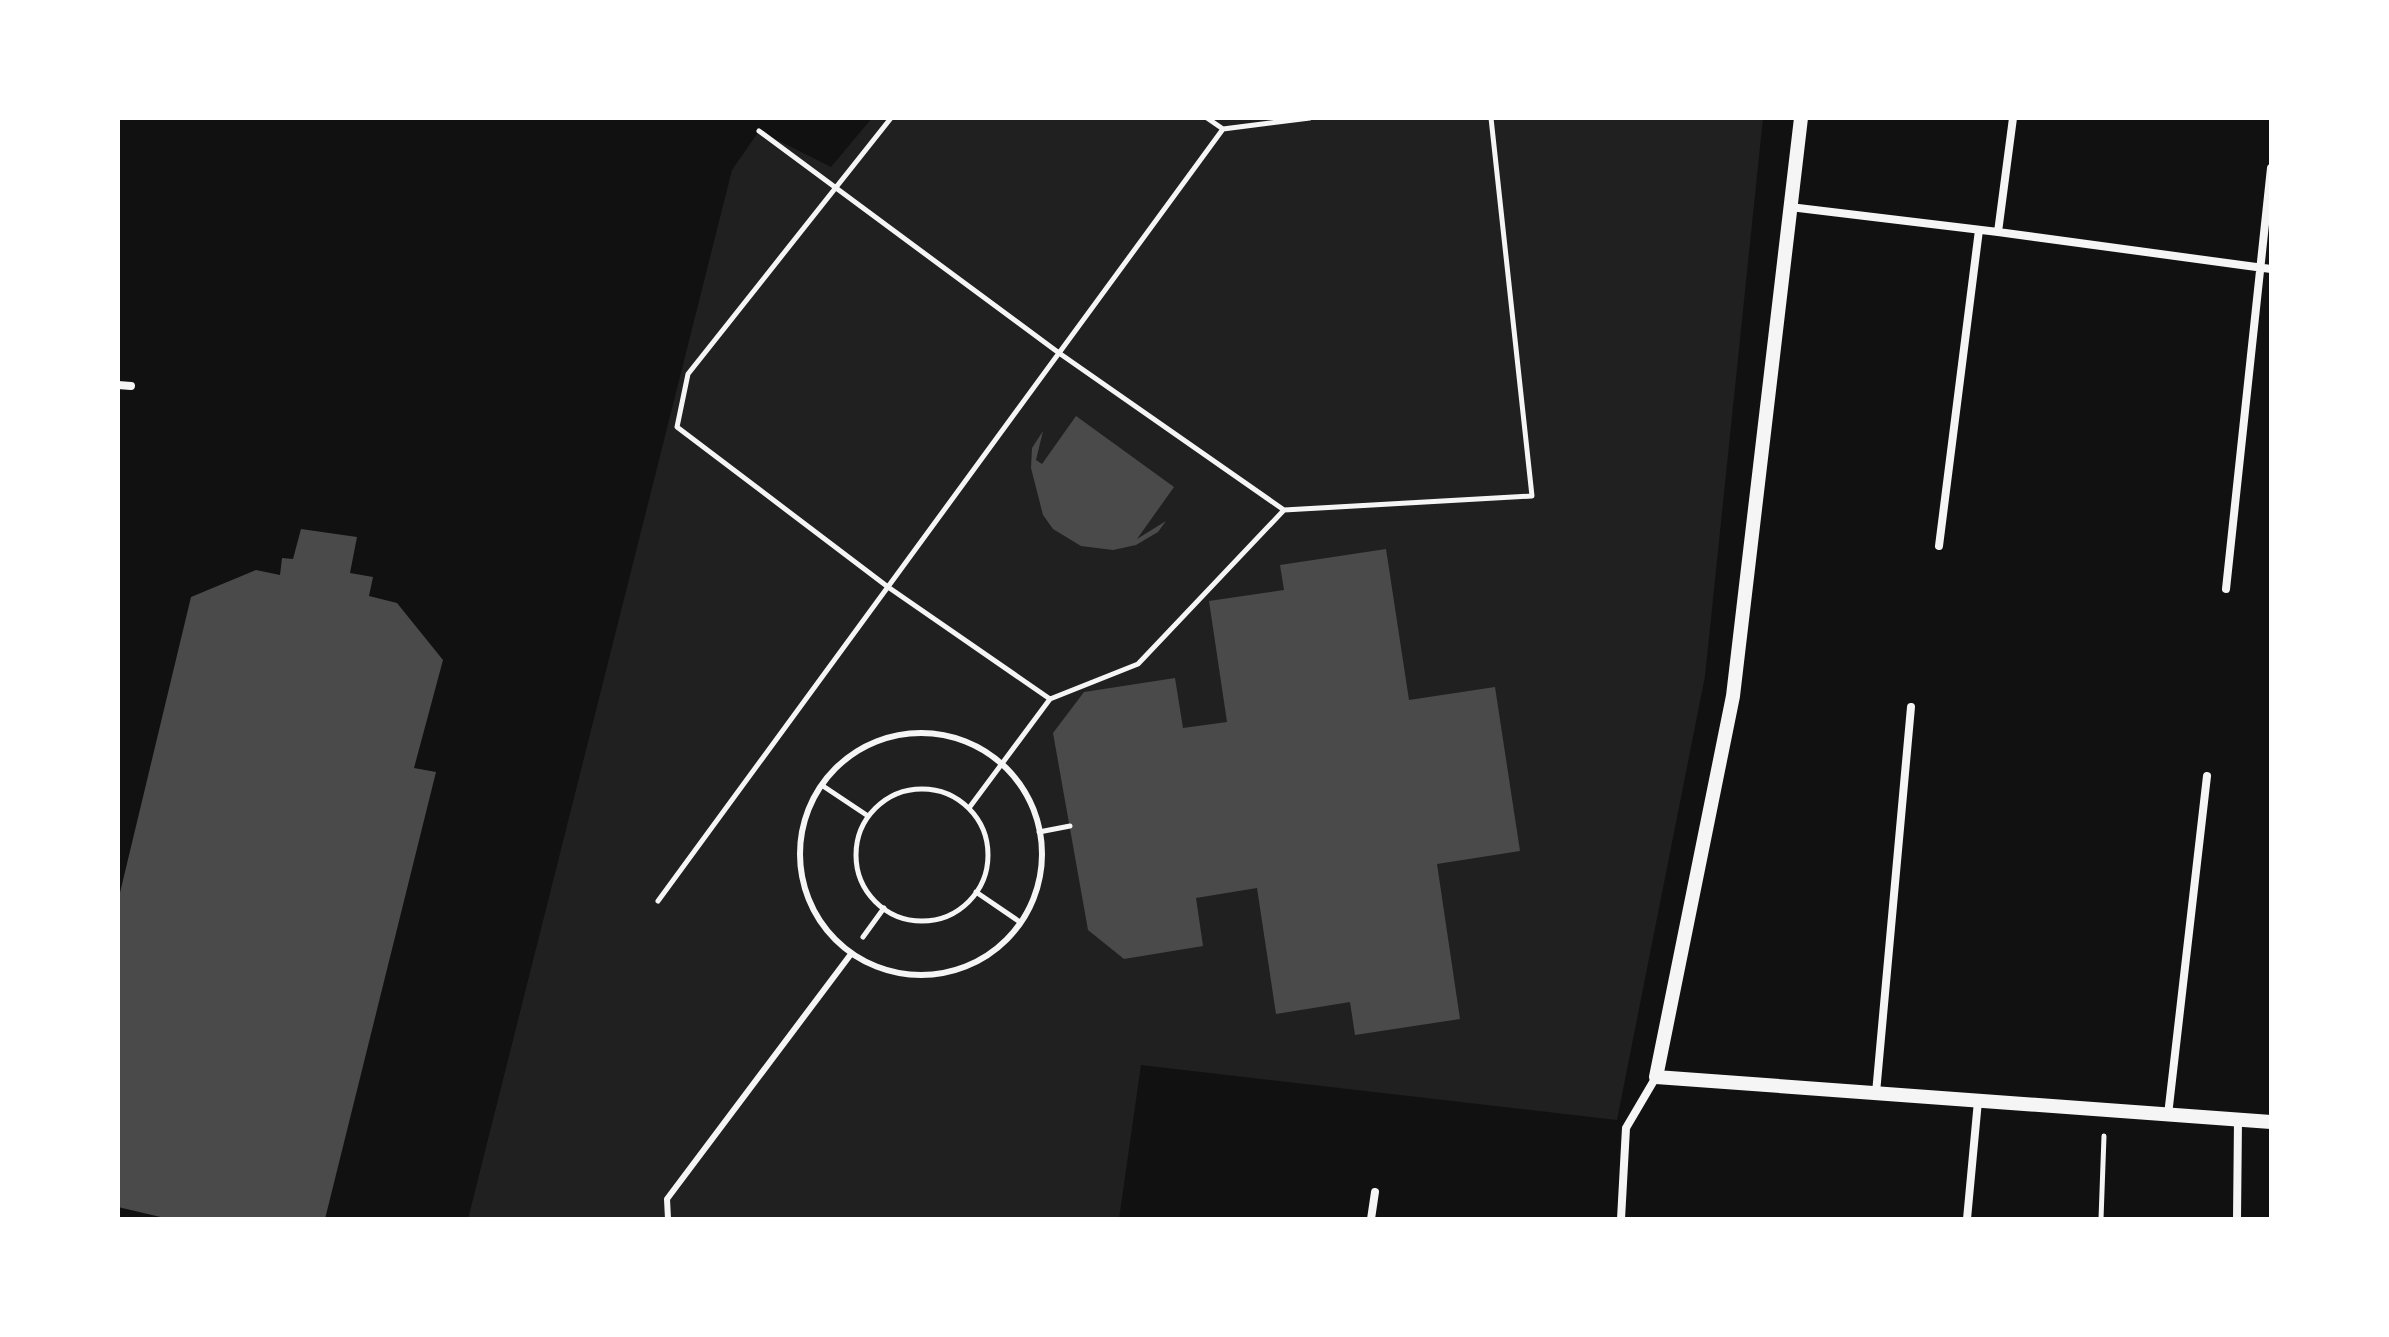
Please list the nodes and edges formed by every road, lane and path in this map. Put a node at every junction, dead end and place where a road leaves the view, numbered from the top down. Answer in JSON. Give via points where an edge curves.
{"nodes":[{"id":1,"x":891,"y":118,"type":"edge"},
{"id":2,"x":1207,"y":118,"type":"edge"},
{"id":3,"x":1310,"y":118,"type":"edge"},
{"id":4,"x":1491,"y":118,"type":"edge"},
{"id":5,"x":1801,"y":118,"type":"edge"},
{"id":6,"x":2013,"y":118,"type":"edge"},
{"id":7,"x":1223,"y":129,"type":"junction"},
{"id":8,"x":759,"y":131,"type":"dead end"},
{"id":9,"x":2271,"y":168,"type":"edge"},
{"id":10,"x":836,"y":188,"type":"junction"},
{"id":11,"x":1790,"y":207,"type":"junction"},
{"id":12,"x":1979,"y":230,"type":"junction"},
{"id":13,"x":1998,"y":232,"type":"junction"},
{"id":14,"x":2259,"y":268,"type":"junction"},
{"id":15,"x":2271,"y":269,"type":"edge"},
{"id":16,"x":1059,"y":353,"type":"junction"},
{"id":17,"x":118,"y":385,"type":"edge"},
{"id":18,"x":131,"y":386,"type":"dead end"},
{"id":19,"x":1284,"y":510,"type":"junction"},
{"id":20,"x":1939,"y":546,"type":"dead end"},
{"id":21,"x":888,"y":587,"type":"junction"},
{"id":22,"x":2226,"y":589,"type":"dead end"},
{"id":23,"x":1050,"y":699,"type":"junction"},
{"id":24,"x":1911,"y":707,"type":"dead end"},
{"id":25,"x":1002,"y":764,"type":"junction"},
{"id":26,"x":2207,"y":776,"type":"dead end"},
{"id":27,"x":823,"y":786,"type":"junction"},
{"id":28,"x":969,"y":808,"type":"junction"},
{"id":29,"x":868,"y":816,"type":"junction"},
{"id":30,"x":1070,"y":826,"type":"dead end"},
{"id":31,"x":1039,"y":832,"type":"junction"},
{"id":32,"x":976,"y":892,"type":"junction"},
{"id":33,"x":658,"y":901,"type":"dead end"},
{"id":34,"x":884,"y":908,"type":"junction"},
{"id":35,"x":1020,"y":922,"type":"junction"},
{"id":36,"x":851,"y":954,"type":"junction"},
{"id":37,"x":1656,"y":1077,"type":"junction"},
{"id":38,"x":1876,"y":1093,"type":"junction"},
{"id":39,"x":1978,"y":1101,"type":"junction"},
{"id":40,"x":2105,"y":1110,"type":"junction"},
{"id":41,"x":2168,"y":1115,"type":"junction"},
{"id":42,"x":2238,"y":1120,"type":"junction"},
{"id":43,"x":2271,"y":1122,"type":"edge"},
{"id":44,"x":1375,"y":1192,"type":"dead end"},
{"id":45,"x":668,"y":1219,"type":"edge"},
{"id":46,"x":1371,"y":1219,"type":"edge"},
{"id":47,"x":1621,"y":1219,"type":"edge"},
{"id":48,"x":1967,"y":1219,"type":"edge"},
{"id":49,"x":2101,"y":1219,"type":"edge"},
{"id":50,"x":2237,"y":1219,"type":"edge"}],
"edges":[{"from":1,"to":10,"type":"path"},
{"from":2,"to":7,"type":"path"},
{"from":3,"to":7,"type":"path"},
{"from":4,"to":19,"type":"path","via":[[1532,496]]},
{"from":5,"to":11,"type":"street"},
{"from":6,"to":13,"type":"street"},
{"from":7,"to":16,"type":"path"},
{"from":8,"to":10,"type":"path"},
{"from":9,"to":14,"type":"street"},
{"from":10,"to":16,"type":"path"},
{"from":10,"to":21,"type":"path","via":[[688,374],[677,427]]},
{"from":11,"to":12,"type":"street"},
{"from":11,"to":37,"type":"street","via":[[1733,696]]},
{"from":12,"to":13,"type":"street"},
{"from":12,"to":20,"type":"street"},
{"from":13,"to":14,"type":"street"},
{"from":14,"to":15,"type":"street"},
{"from":14,"to":22,"type":"street"},
{"from":16,"to":19,"type":"path"},
{"from":16,"to":21,"type":"path"},
{"from":17,"to":18,"type":"street"},
{"from":19,"to":23,"type":"path","via":[[1138,664]]},
{"from":21,"to":23,"type":"path"},
{"from":21,"to":33,"type":"path"},
{"from":23,"to":25,"type":"path"},
{"from":24,"to":38,"type":"street"},
{"from":25,"to":27,"type":"lane","via":[[982,748],[943,733],[902,734],[863,747],[831,772]]},
{"from":25,"to":28,"type":"path"},
{"from":25,"to":31,"type":"lane","via":[[1033,806]]},
{"from":26,"to":41,"type":"street"},
{"from":27,"to":29,"type":"path"},
{"from":27,"to":36,"type":"lane","via":[[808,807],[799,848],[804,888],[822,925]]},
{"from":28,"to":29,"type":"path","via":[[944,792],[923,788],[892,796]]},
{"from":28,"to":32,"type":"path","via":[[986,835],[989,856]]},
{"from":29,"to":34,"type":"path","via":[[856,857],[861,880]]},
{"from":30,"to":31,"type":"path"},
{"from":31,"to":35,"type":"lane","via":[[1039,883]]},
{"from":32,"to":34,"type":"path","via":[[957,912],[935,920],[912,921]]},
{"from":32,"to":35,"type":"path"},
{"from":34,"to":36,"type":"path"},
{"from":35,"to":36,"type":"lane","via":[[998,948],[964,968],[925,976],[887,971]]},
{"from":36,"to":45,"type":"lane","via":[[667,1199]]},
{"from":37,"to":38,"type":"street"},
{"from":37,"to":47,"type":"street","via":[[1626,1128]]},
{"from":38,"to":39,"type":"street"},
{"from":39,"to":40,"type":"street"},
{"from":39,"to":48,"type":"street"},
{"from":40,"to":41,"type":"street"},
{"from":40,"to":49,"type":"path"},
{"from":41,"to":42,"type":"street"},
{"from":42,"to":43,"type":"street"},
{"from":42,"to":50,"type":"street"},
{"from":44,"to":46,"type":"street"}]}
